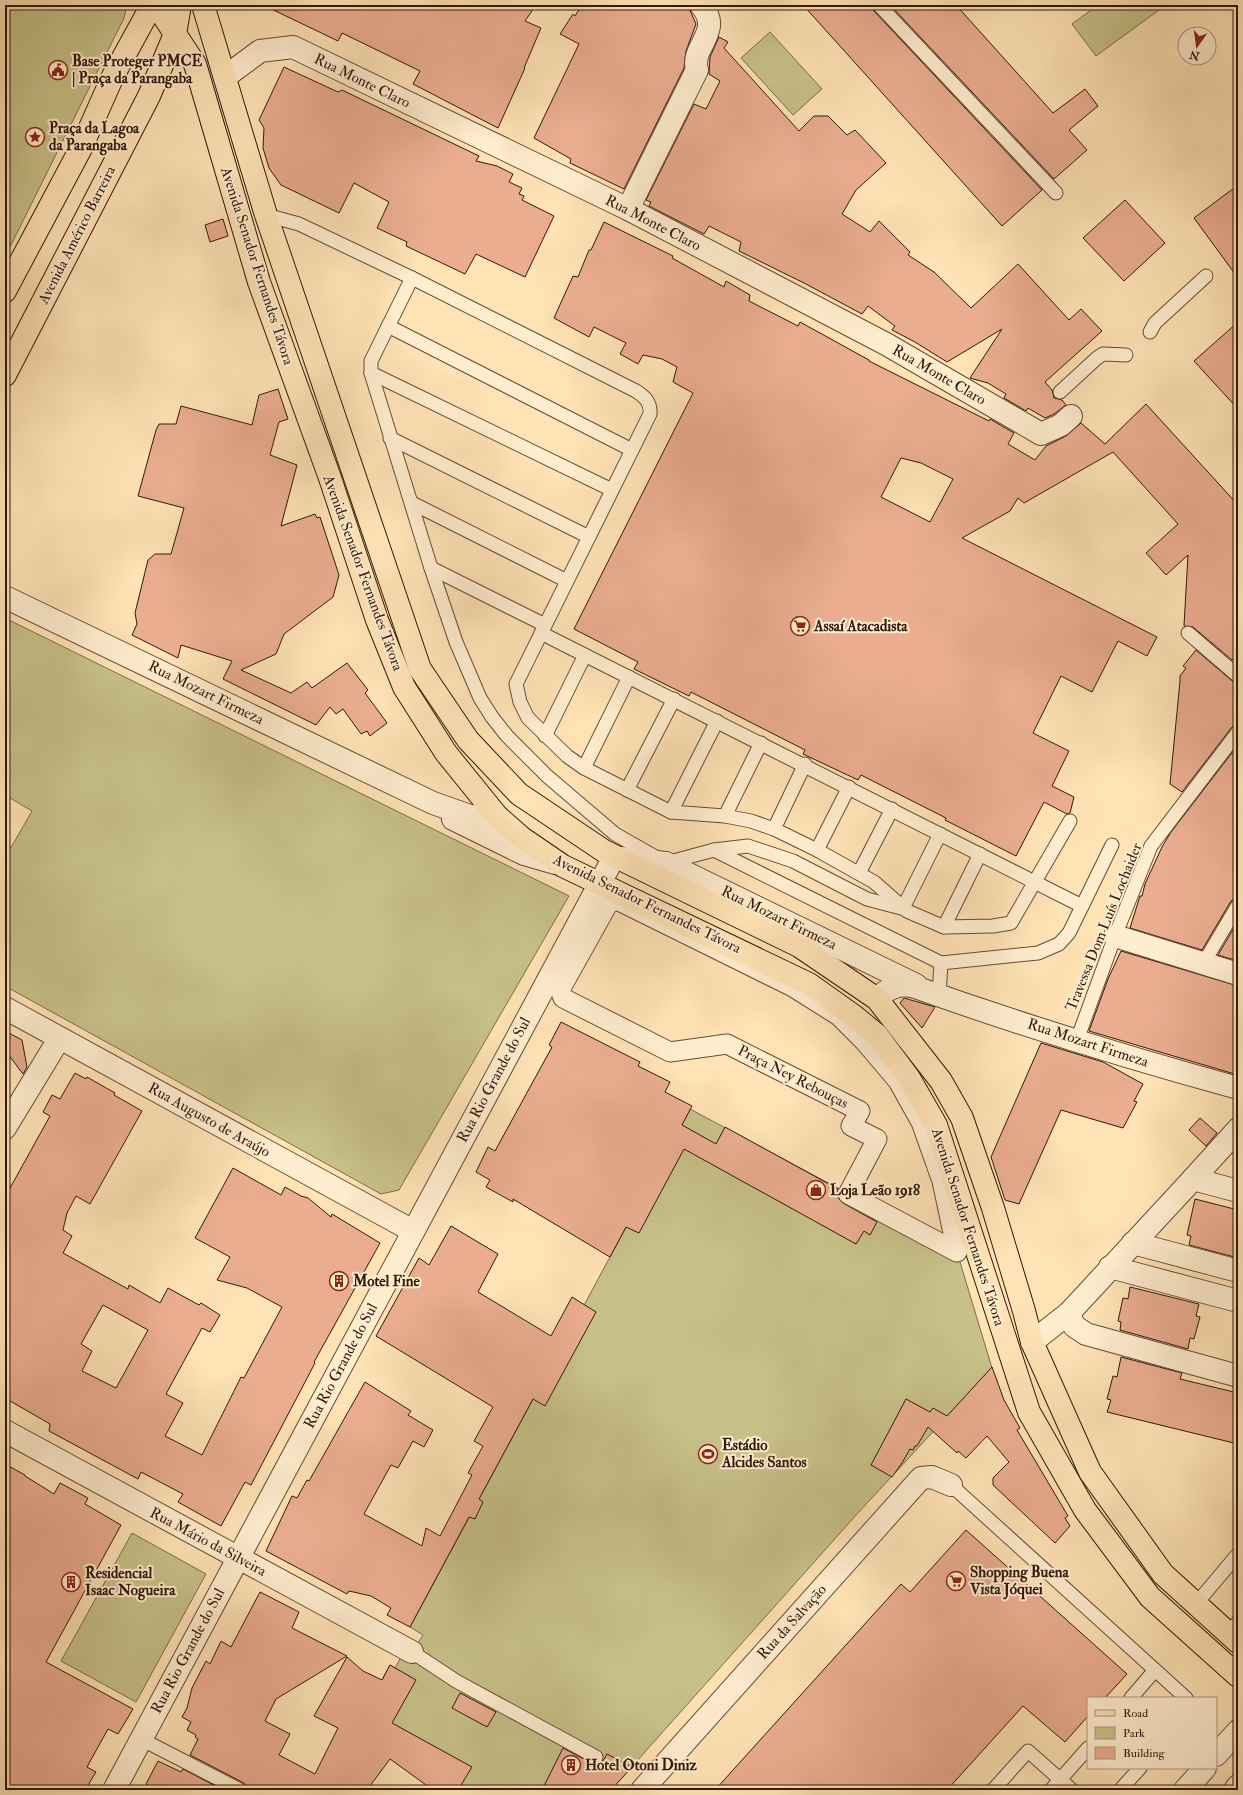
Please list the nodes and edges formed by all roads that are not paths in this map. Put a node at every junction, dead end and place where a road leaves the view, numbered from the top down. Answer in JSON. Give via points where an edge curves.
{"nodes":[{"id":1,"x":152,"y":5,"type":"edge"},
{"id":2,"x":156,"y":5,"type":"edge"},
{"id":3,"x":180,"y":5,"type":"edge"},
{"id":4,"x":203,"y":5,"type":"edge"},
{"id":5,"x":700,"y":5,"type":"edge"},
{"id":6,"x":879,"y":5,"type":"edge"},
{"id":7,"x":175,"y":34,"type":"junction"},
{"id":8,"x":225,"y":77,"type":"junction"},
{"id":9,"x":1056,"y":193,"type":"dead end"},
{"id":10,"x":628,"y":209,"type":"junction"},
{"id":11,"x":266,"y":215,"type":"junction"},
{"id":12,"x":1206,"y":276,"type":"dead end"},
{"id":13,"x":412,"y":278,"type":"junction"},
{"id":14,"x":5,"y":291,"type":"edge"},
{"id":15,"x":388,"y":326,"type":"junction"},
{"id":16,"x":1150,"y":332,"type":"dead end"},
{"id":17,"x":1126,"y":355,"type":"dead end"},
{"id":18,"x":371,"y":373,"type":"junction"},
{"id":19,"x":5,"y":375,"type":"edge"},
{"id":20,"x":1060,"y":392,"type":"dead end"},
{"id":21,"x":1071,"y":416,"type":"dead end"},
{"id":22,"x":390,"y":438,"type":"junction"},
{"id":23,"x":632,"y":450,"type":"junction"},
{"id":24,"x":612,"y":490,"type":"junction"},
{"id":25,"x":412,"y":503,"type":"junction"},
{"id":26,"x":589,"y":537,"type":"junction"},
{"id":27,"x":431,"y":568,"type":"junction"},
{"id":28,"x":567,"y":581,"type":"junction"},
{"id":29,"x":5,"y":597,"type":"edge"},
{"id":30,"x":543,"y":629,"type":"junction"},
{"id":31,"x":1188,"y":633,"type":"dead end"},
{"id":32,"x":585,"y":655,"type":"junction"},
{"id":33,"x":629,"y":676,"type":"junction"},
{"id":34,"x":1238,"y":676,"type":"edge"},
{"id":35,"x":674,"y":700,"type":"junction"},
{"id":36,"x":717,"y":721,"type":"junction"},
{"id":37,"x":1238,"y":732,"type":"edge"},
{"id":38,"x":545,"y":736,"type":"junction"},
{"id":39,"x":761,"y":743,"type":"junction"},
{"id":40,"x":805,"y":764,"type":"junction"},
{"id":41,"x":584,"y":768,"type":"junction"},
{"id":42,"x":849,"y":787,"type":"junction"},
{"id":43,"x":408,"y":790,"type":"junction"},
{"id":44,"x":627,"y":790,"type":"junction"},
{"id":45,"x":892,"y":809,"type":"junction"},
{"id":46,"x":671,"y":812,"type":"junction"},
{"id":47,"x":497,"y":816,"type":"junction"},
{"id":48,"x":725,"y":816,"type":"junction"},
{"id":49,"x":1070,"y":821,"type":"dead end"},
{"id":50,"x":774,"y":829,"type":"junction"},
{"id":51,"x":940,"y":834,"type":"junction"},
{"id":52,"x":1112,"y":846,"type":"dead end"},
{"id":53,"x":619,"y":848,"type":"junction"},
{"id":54,"x":714,"y":850,"type":"junction"},
{"id":55,"x":816,"y":850,"type":"junction"},
{"id":56,"x":980,"y":854,"type":"junction"},
{"id":57,"x":666,"y":863,"type":"junction"},
{"id":58,"x":564,"y":866,"type":"junction"},
{"id":59,"x":859,"y":873,"type":"junction"},
{"id":60,"x":600,"y":882,"type":"junction"},
{"id":61,"x":1036,"y":882,"type":"junction"},
{"id":62,"x":1238,"y":905,"type":"edge"},
{"id":63,"x":1082,"y":906,"type":"junction"},
{"id":64,"x":903,"y":908,"type":"junction"},
{"id":65,"x":944,"y":927,"type":"junction"},
{"id":66,"x":1115,"y":936,"type":"junction"},
{"id":67,"x":941,"y":963,"type":"junction"},
{"id":68,"x":1203,"y":964,"type":"junction"},
{"id":69,"x":1238,"y":974,"type":"edge"},
{"id":70,"x":939,"y":996,"type":"junction"},
{"id":71,"x":877,"y":999,"type":"junction"},
{"id":72,"x":5,"y":1008,"type":"edge"},
{"id":73,"x":59,"y":1039,"type":"junction"},
{"id":74,"x":1076,"y":1040,"type":"junction"},
{"id":75,"x":898,"y":1081,"type":"joint"},
{"id":76,"x":1238,"y":1088,"type":"edge"},
{"id":77,"x":5,"y":1128,"type":"edge"},
{"id":78,"x":1238,"y":1129,"type":"edge"},
{"id":79,"x":1193,"y":1179,"type":"junction"},
{"id":80,"x":1238,"y":1191,"type":"edge"},
{"id":81,"x":413,"y":1231,"type":"junction"},
{"id":82,"x":1132,"y":1243,"type":"junction"},
{"id":83,"x":1110,"y":1267,"type":"junction"},
{"id":84,"x":1238,"y":1271,"type":"edge"},
{"id":85,"x":1238,"y":1301,"type":"edge"},
{"id":86,"x":1068,"y":1313,"type":"junction"},
{"id":87,"x":1032,"y":1342,"type":"junction"},
{"id":88,"x":1238,"y":1376,"type":"edge"},
{"id":89,"x":5,"y":1431,"type":"edge"},
{"id":90,"x":951,"y":1484,"type":"joint"},
{"id":91,"x":1238,"y":1554,"type":"edge"},
{"id":92,"x":239,"y":1558,"type":"junction"},
{"id":93,"x":1196,"y":1604,"type":"junction"},
{"id":94,"x":1235,"y":1632,"type":"edge"},
{"id":95,"x":412,"y":1652,"type":"joint"},
{"id":96,"x":1155,"y":1670,"type":"junction"},
{"id":97,"x":1238,"y":1676,"type":"edge"},
{"id":98,"x":1132,"y":1697,"type":"edge"},
{"id":99,"x":1185,"y":1697,"type":"edge"},
{"id":100,"x":1238,"y":1731,"type":"edge"},
{"id":101,"x":141,"y":1739,"type":"junction"},
{"id":102,"x":1087,"y":1749,"type":"edge"},
{"id":103,"x":1217,"y":1754,"type":"edge"},
{"id":104,"x":596,"y":1757,"type":"dead end"},
{"id":105,"x":1139,"y":1769,"type":"edge"},
{"id":106,"x":1204,"y":1769,"type":"edge"},
{"id":107,"x":1061,"y":1779,"type":"junction"},
{"id":108,"x":1238,"y":1786,"type":"edge"},
{"id":109,"x":114,"y":1790,"type":"edge"},
{"id":110,"x":240,"y":1790,"type":"edge"},
{"id":111,"x":642,"y":1790,"type":"edge"},
{"id":112,"x":993,"y":1790,"type":"edge"},
{"id":113,"x":1051,"y":1790,"type":"edge"},
{"id":114,"x":1072,"y":1790,"type":"edge"},
{"id":115,"x":1120,"y":1790,"type":"edge"},
{"id":116,"x":1185,"y":1790,"type":"edge"},
{"id":117,"x":1234,"y":1790,"type":"edge"}],
"edges":[{"from":1,"to":14,"type":"main road","via":[[113,76],[80,148]]},
{"from":2,"to":7,"type":"main road","name":"Avenida Senador Fernandes Távora"},
{"from":3,"to":7,"type":"main road","name":"Avenida Américo Barreira"},
{"from":4,"to":8,"type":"main road","name":"Avenida Senador Fernandes Távora"},
{"from":5,"to":10,"type":"street","via":[[707,12],[710,29],[695,63],[697,70]]},
{"from":6,"to":9,"type":"lane"},
{"from":7,"to":19,"type":"main road","name":"Avenida Américo Barreira","via":[[149,96]]},
{"from":7,"to":47,"type":"main road","name":"Avenida Senador Fernandes Távora","via":[[195,64],[259,282],[330,478],[377,620],[404,687],[446,753]]},
{"from":8,"to":10,"type":"street","name":"Rua Monte Claro","via":[[260,51],[293,47]]},
{"from":8,"to":11,"type":"main road","name":"Avenida Senador Fernandes Távora"},
{"from":10,"to":21,"type":"street","name":"Rua Monte Claro","via":[[886,344],[1041,434],[1061,425]]},
{"from":11,"to":13,"type":"lane","via":[[299,224]]},
{"from":11,"to":53,"type":"main road","name":"Avenida Senador Fernandes Távora","via":[[420,668],[468,740],[519,794]]},
{"from":12,"to":16,"type":"lane","via":[[1155,323]]},
{"from":13,"to":15,"type":"lane"},
{"from":13,"to":23,"type":"lane","via":[[647,398],[651,407],[650,414]]},
{"from":15,"to":18,"type":"lane","via":[[371,361]]},
{"from":15,"to":23,"type":"lane"},
{"from":17,"to":20,"type":"lane","via":[[1104,354]]},
{"from":18,"to":22,"type":"lane"},
{"from":18,"to":24,"type":"lane"},
{"from":22,"to":25,"type":"lane"},
{"from":22,"to":26,"type":"lane"},
{"from":23,"to":24,"type":"lane"},
{"from":24,"to":26,"type":"lane"},
{"from":25,"to":27,"type":"lane"},
{"from":25,"to":28,"type":"lane"},
{"from":26,"to":28,"type":"lane"},
{"from":27,"to":30,"type":"lane"},
{"from":27,"to":53,"type":"lane","via":[[456,642],[472,681],[492,717],[547,776],[615,834]]},
{"from":28,"to":30,"type":"lane"},
{"from":29,"to":43,"type":"street","name":"Rua Mozart Firmeza"},
{"from":30,"to":32,"type":"lane"},
{"from":30,"to":38,"type":"lane","via":[[516,684],[520,702],[528,718]]},
{"from":31,"to":34,"type":"lane"},
{"from":32,"to":33,"type":"lane"},
{"from":32,"to":38,"type":"lane"},
{"from":33,"to":35,"type":"lane"},
{"from":33,"to":41,"type":"lane"},
{"from":35,"to":36,"type":"lane"},
{"from":35,"to":44,"type":"lane"},
{"from":36,"to":39,"type":"lane"},
{"from":36,"to":46,"type":"lane"},
{"from":37,"to":66,"type":"lane","name":"Travessa Dom Luís Lochaider","via":[[1151,846]]},
{"from":38,"to":41,"type":"lane"},
{"from":39,"to":40,"type":"lane"},
{"from":39,"to":48,"type":"lane"},
{"from":40,"to":42,"type":"lane"},
{"from":40,"to":50,"type":"lane"},
{"from":41,"to":44,"type":"lane"},
{"from":42,"to":45,"type":"lane"},
{"from":42,"to":55,"type":"lane"},
{"from":43,"to":47,"type":"street","name":"Rua Mozart Firmeza","via":[[470,816]]},
{"from":43,"to":58,"type":"street","name":"Rua Mozart Firmeza","via":[[464,825],[524,854]]},
{"from":44,"to":46,"type":"lane"},
{"from":45,"to":51,"type":"lane"},
{"from":45,"to":59,"type":"lane"},
{"from":46,"to":48,"type":"lane"},
{"from":47,"to":58,"type":"main road","name":"Avenida Senador Fernandes Távora","via":[[522,838]]},
{"from":48,"to":50,"type":"lane"},
{"from":49,"to":61,"type":"lane"},
{"from":50,"to":55,"type":"lane"},
{"from":51,"to":56,"type":"lane"},
{"from":51,"to":64,"type":"lane"},
{"from":52,"to":63,"type":"lane"},
{"from":53,"to":57,"type":"street","name":"Rua Mozart Firmeza"},
{"from":53,"to":60,"type":"street","name":"Rua Rio Grande do Sul"},
{"from":53,"to":71,"type":"main road","name":"Avenida Senador Fernandes Távora","via":[[799,946]]},
{"from":54,"to":57,"type":"lane"},
{"from":54,"to":64,"type":"lane","via":[[748,846],[765,850],[793,861],[867,899]]},
{"from":54,"to":67,"type":"lane"},
{"from":55,"to":59,"type":"lane"},
{"from":56,"to":61,"type":"lane"},
{"from":56,"to":65,"type":"lane"},
{"from":57,"to":70,"type":"street","name":"Rua Mozart Firmeza"},
{"from":58,"to":60,"type":"main road","name":"Avenida Senador Fernandes Távora"},
{"from":59,"to":64,"type":"lane","via":[[874,882]]},
{"from":60,"to":81,"type":"street","name":"Rua Rio Grande do Sul"},
{"from":60,"to":97,"type":"main road","name":"Avenida Senador Fernandes Távora","via":[[809,984],[877,1035],[909,1078],[936,1126],[1029,1412],[1051,1454],[1085,1510],[1150,1597]]},
{"from":61,"to":63,"type":"lane"},
{"from":61,"to":65,"type":"lane","via":[[1011,923]]},
{"from":62,"to":68,"type":"lane"},
{"from":63,"to":67,"type":"lane","via":[[1069,933],[1059,944],[1038,953]]},
{"from":64,"to":65,"type":"lane"},
{"from":66,"to":68,"type":"street"},
{"from":66,"to":74,"type":"lane","name":"Travessa Dom Luís Lochaider"},
{"from":67,"to":70,"type":"lane"},
{"from":68,"to":69,"type":"street"},
{"from":70,"to":71,"type":"street","name":"Rua Mozart Firmeza","via":[[912,986],[897,985],[883,992]]},
{"from":70,"to":74,"type":"street","name":"Rua Mozart Firmeza"},
{"from":71,"to":87,"type":"main road","name":"Avenida Senador Fernandes Távora","via":[[941,1081],[962,1118],[997,1223]]},
{"from":72,"to":73,"type":"street","name":"Rua Augusto de Araújo"},
{"from":73,"to":77,"type":"street"},
{"from":73,"to":81,"type":"street","name":"Rua Augusto de Araújo"},
{"from":74,"to":76,"type":"street","name":"Rua Mozart Firmeza"},
{"from":75,"to":75,"type":"street","name":"Praça Ney Rebouças","via":[[837,1014],[793,987],[617,900],[608,904],[560,990],[563,998],[670,1052],[728,1044],[860,1111],[851,1126],[877,1140],[848,1194],[957,1252],[942,1181],[921,1122]]},
{"from":78,"to":79,"type":"street"},
{"from":79,"to":80,"type":"street"},
{"from":79,"to":82,"type":"street"},
{"from":81,"to":92,"type":"street","name":"Rua Rio Grande do Sul"},
{"from":82,"to":83,"type":"street"},
{"from":82,"to":84,"type":"street"},
{"from":83,"to":85,"type":"street"},
{"from":83,"to":86,"type":"street"},
{"from":86,"to":87,"type":"street"},
{"from":86,"to":88,"type":"street","via":[[1074,1326],[1086,1334]]},
{"from":87,"to":93,"type":"main road","name":"Avenida Senador Fernandes Távora","via":[[1090,1472],[1163,1574]]},
{"from":89,"to":92,"type":"street","name":"Rua Mário da Silveira"},
{"from":90,"to":96,"type":"lane"},
{"from":90,"to":111,"type":"street","name":"Rua da Salvação","via":[[932,1477],[921,1478]]},
{"from":91,"to":93,"type":"lane"},
{"from":92,"to":95,"type":"street","name":"Rua Mário da Silveira"},
{"from":92,"to":101,"type":"street","name":"Rua Rio Grande do Sul"},
{"from":93,"to":94,"type":"main road","name":"Avenida Senador Fernandes Távora"},
{"from":95,"to":104,"type":"lane","via":[[456,1681]]},
{"from":96,"to":98,"type":"lane"},
{"from":96,"to":99,"type":"lane"},
{"from":100,"to":103,"type":"street"},
{"from":101,"to":109,"type":"street","name":"Rua Rio Grande do Sul"},
{"from":101,"to":110,"type":"lane"},
{"from":102,"to":107,"type":"lane"},
{"from":105,"to":115,"type":"lane"},
{"from":106,"to":116,"type":"street"},
{"from":107,"to":112,"type":"lane","via":[[1028,1751]]},
{"from":107,"to":113,"type":"lane"},
{"from":107,"to":114,"type":"lane"},
{"from":108,"to":117,"type":"street"}]}
